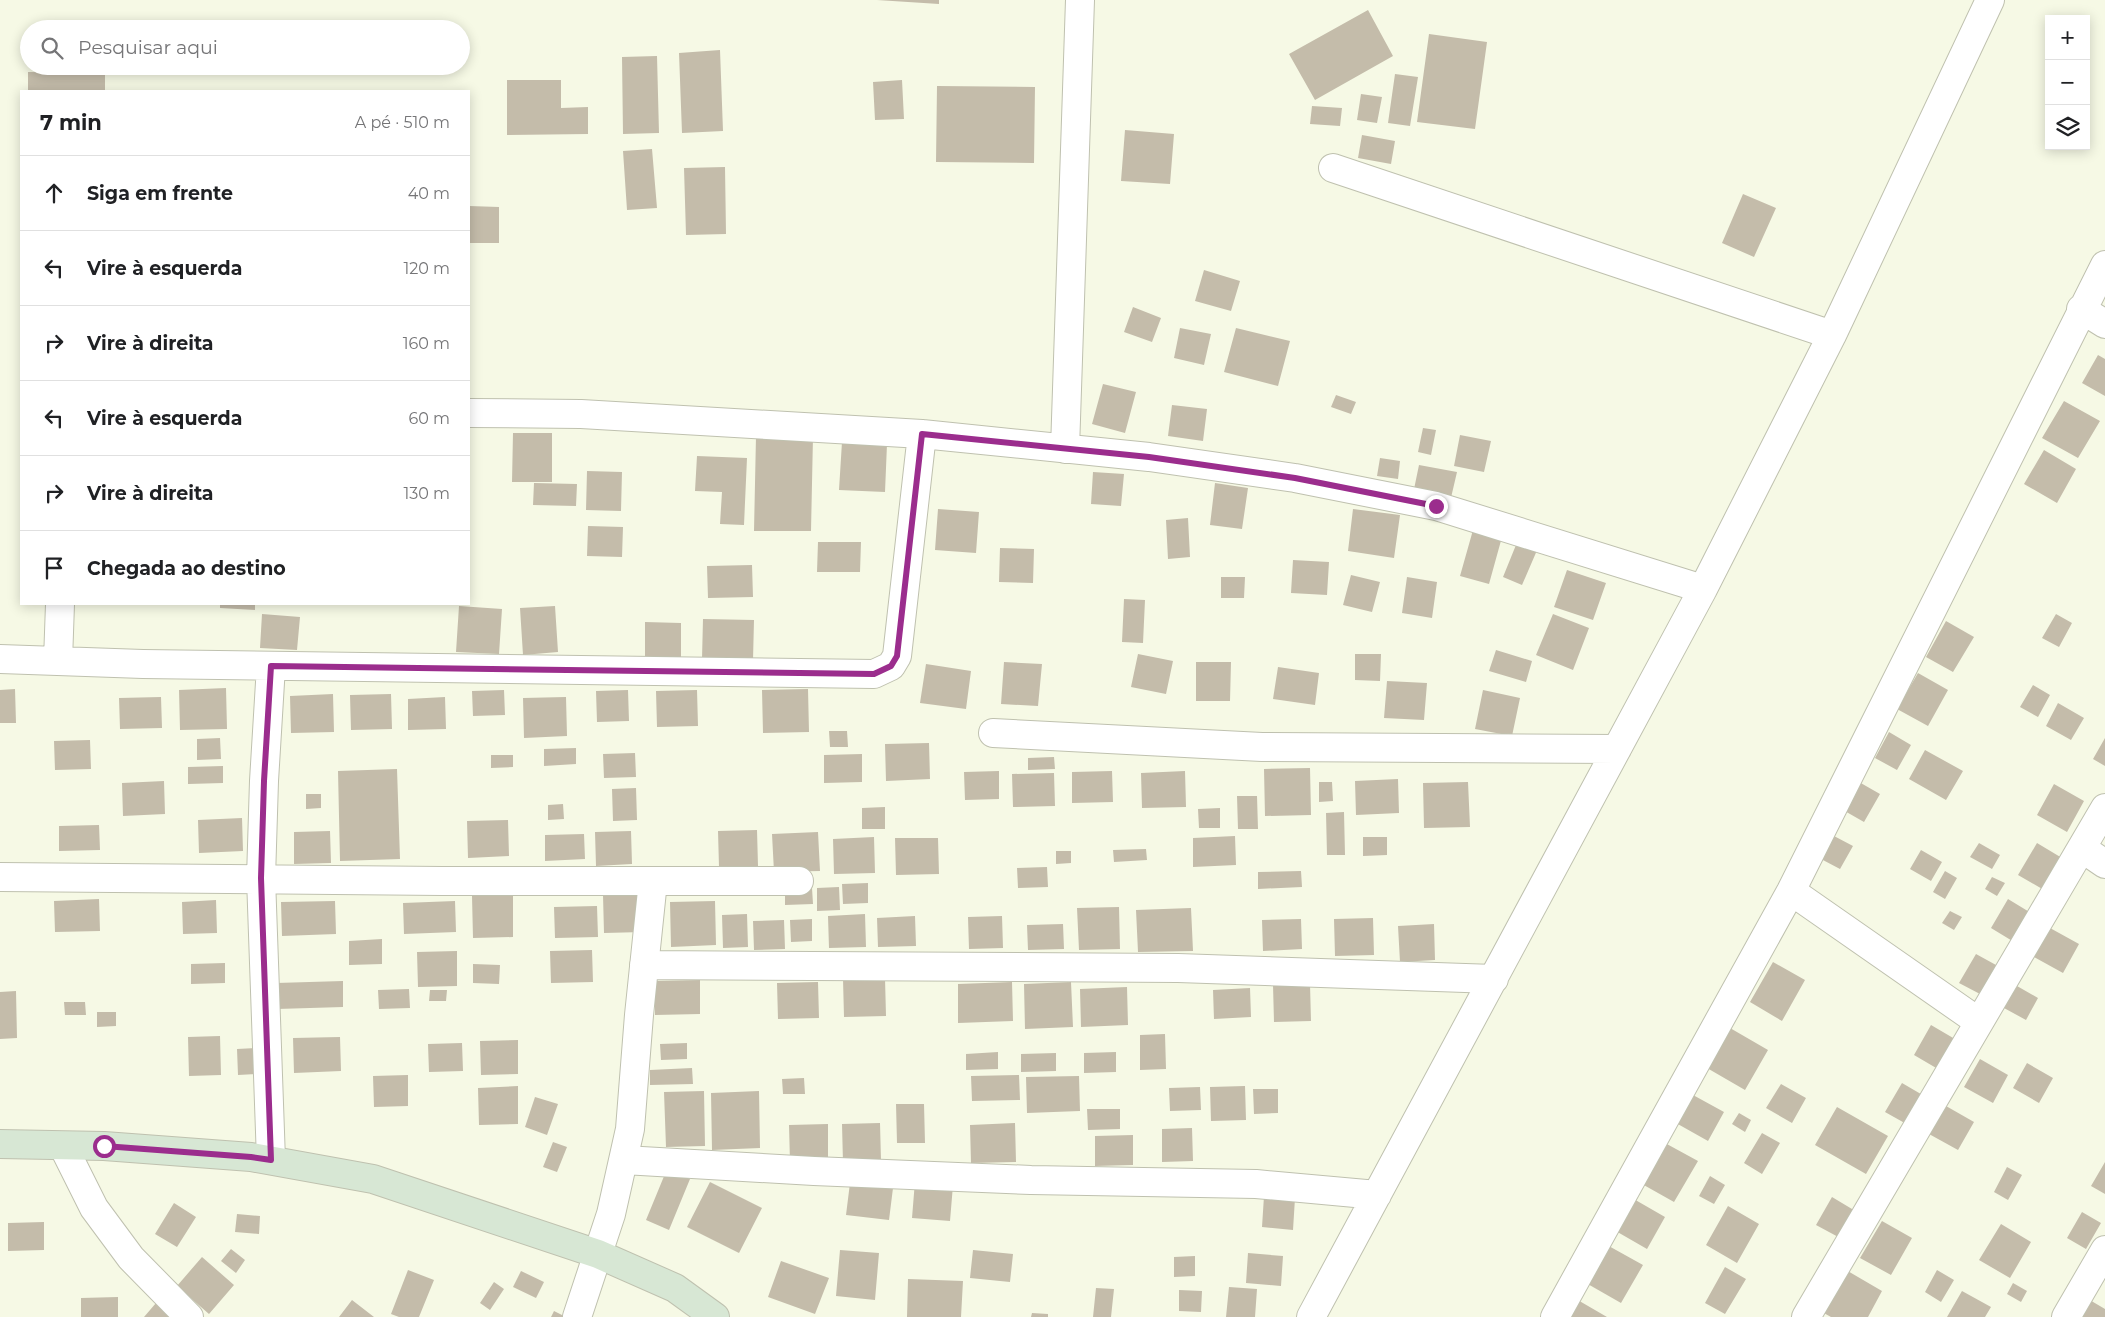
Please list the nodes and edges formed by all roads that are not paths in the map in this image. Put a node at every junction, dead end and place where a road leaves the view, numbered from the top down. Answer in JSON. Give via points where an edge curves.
{"nodes":[{"id":1,"x":1080,"y":0,"type":"edge"},
{"id":2,"x":1990,"y":0,"type":"edge"},
{"id":3,"x":1333,"y":168,"type":"dead end"},
{"id":4,"x":2105,"y":265,"type":"edge"},
{"id":5,"x":2081,"y":309,"type":"junction"},
{"id":6,"x":2105,"y":324,"type":"edge"},
{"id":7,"x":1832,"y":334,"type":"junction"},
{"id":8,"x":470,"y":413,"type":"edge"},
{"id":9,"x":922,"y":434,"type":"junction"},
{"id":10,"x":1065,"y":449,"type":"junction"},
{"id":11,"x":1703,"y":589,"type":"junction"},
{"id":12,"x":60,"y":605,"type":"edge"},
{"id":13,"x":0,"y":660,"type":"edge"},
{"id":14,"x":58,"y":661,"type":"junction"},
{"id":15,"x":271,"y":666,"type":"junction"},
{"id":16,"x":993,"y":733,"type":"dead end"},
{"id":17,"x":1618,"y":749,"type":"junction"},
{"id":18,"x":2105,"y":808,"type":"edge"},
{"id":19,"x":2083,"y":849,"type":"junction"},
{"id":20,"x":2105,"y":864,"type":"edge"},
{"id":21,"x":0,"y":877,"type":"edge"},
{"id":22,"x":261,"y":878,"type":"junction"},
{"id":23,"x":799,"y":880,"type":"dead end"},
{"id":24,"x":653,"y":881,"type":"junction"},
{"id":25,"x":1791,"y":891,"type":"junction"},
{"id":26,"x":644,"y":965,"type":"junction"},
{"id":27,"x":1494,"y":979,"type":"junction"},
{"id":28,"x":1979,"y":1022,"type":"junction"},
{"id":29,"x":0,"y":1144,"type":"edge"},
{"id":30,"x":63,"y":1146,"type":"junction"},
{"id":31,"x":271,"y":1160,"type":"junction"},
{"id":32,"x":624,"y":1160,"type":"junction"},
{"id":33,"x":1377,"y":1195,"type":"junction"},
{"id":34,"x":2105,"y":1250,"type":"edge"},
{"id":35,"x":598,"y":1254,"type":"junction"},
{"id":36,"x":189,"y":1317,"type":"edge"},
{"id":37,"x":577,"y":1317,"type":"edge"},
{"id":38,"x":715,"y":1317,"type":"edge"},
{"id":39,"x":1311,"y":1317,"type":"edge"},
{"id":40,"x":1555,"y":1317,"type":"edge"},
{"id":41,"x":1806,"y":1317,"type":"edge"},
{"id":42,"x":2066,"y":1317,"type":"edge"}],
"edges":[{"from":1,"to":10,"type":"street"},
{"from":2,"to":7,"type":"street"},
{"from":3,"to":7,"type":"street"},
{"from":4,"to":5,"type":"street"},
{"from":5,"to":6,"type":"street"},
{"from":5,"to":25,"type":"street"},
{"from":7,"to":11,"type":"street"},
{"from":8,"to":9,"type":"street","via":[[581,414]]},
{"from":9,"to":10,"type":"street"},
{"from":9,"to":15,"type":"street","via":[[897,656],[891,666],[874,674]]},
{"from":10,"to":11,"type":"street","via":[[1149,457],[1295,478],[1436,506]]},
{"from":11,"to":17,"type":"street"},
{"from":12,"to":14,"type":"street"},
{"from":13,"to":14,"type":"street"},
{"from":14,"to":15,"type":"street"},
{"from":15,"to":22,"type":"street"},
{"from":16,"to":17,"type":"street","via":[[1262,747]]},
{"from":17,"to":27,"type":"street"},
{"from":18,"to":19,"type":"street"},
{"from":19,"to":20,"type":"street"},
{"from":19,"to":28,"type":"street"},
{"from":21,"to":22,"type":"street"},
{"from":22,"to":24,"type":"street"},
{"from":22,"to":31,"type":"street"},
{"from":23,"to":24,"type":"street"},
{"from":24,"to":26,"type":"street"},
{"from":25,"to":28,"type":"street"},
{"from":25,"to":40,"type":"street"},
{"from":26,"to":27,"type":"street","via":[[1178,968]]},
{"from":26,"to":32,"type":"street","via":[[630,1129]]},
{"from":27,"to":33,"type":"street"},
{"from":28,"to":41,"type":"street"},
{"from":29,"to":30,"type":"main road"},
{"from":30,"to":31,"type":"main road","via":[[104,1146]]},
{"from":30,"to":36,"type":"street","via":[[94,1208],[131,1258]]},
{"from":31,"to":35,"type":"main road","via":[[374,1179]]},
{"from":32,"to":33,"type":"street","via":[[1021,1180],[1256,1184]]},
{"from":32,"to":35,"type":"street"},
{"from":33,"to":39,"type":"street"},
{"from":34,"to":42,"type":"street"},
{"from":35,"to":37,"type":"street"},
{"from":35,"to":38,"type":"main road","via":[[674,1288]]}]}
